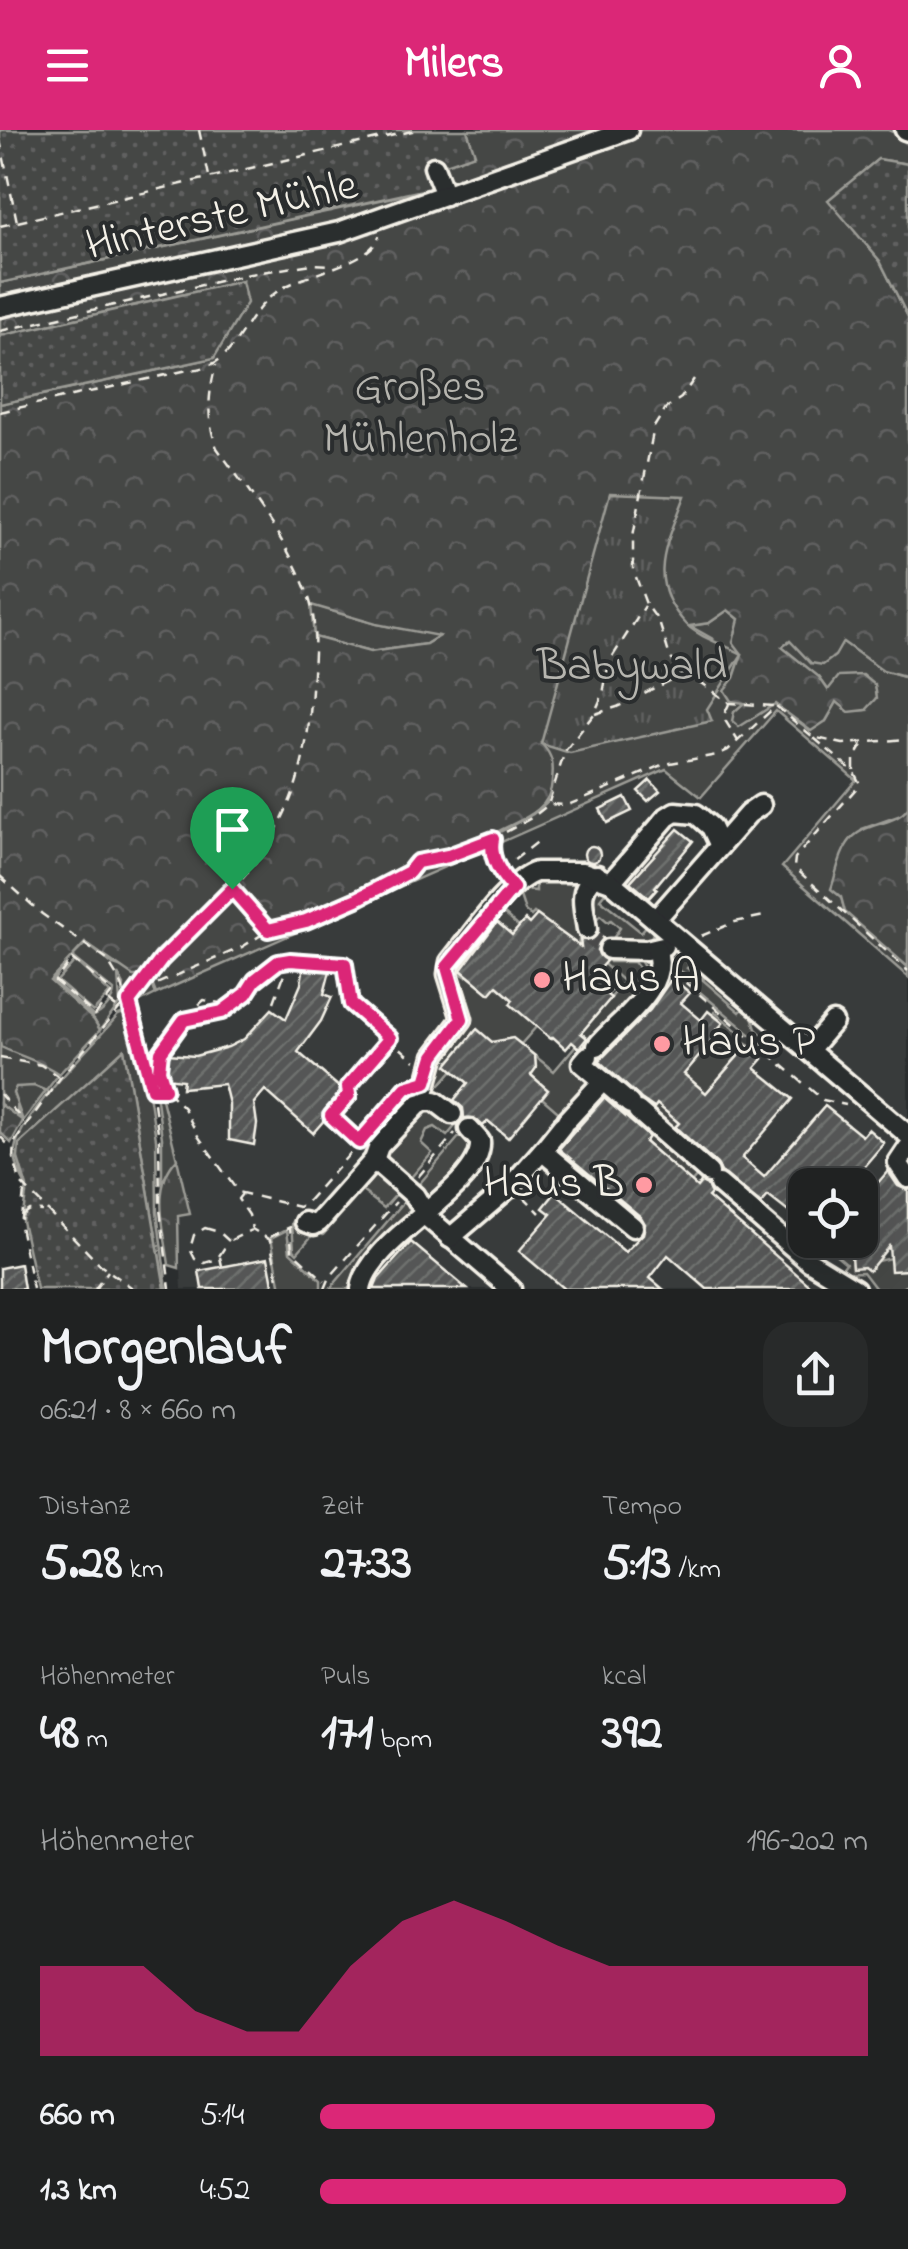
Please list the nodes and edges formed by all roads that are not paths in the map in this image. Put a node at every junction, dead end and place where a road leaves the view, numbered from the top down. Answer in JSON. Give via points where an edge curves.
{"nodes":[{"id":1,"x":628,"y":130,"type":"edge"},
{"id":2,"x":434,"y":167,"type":"dead end"},
{"id":3,"x":445,"y":195,"type":"junction"},
{"id":4,"x":0,"y":307,"type":"edge"},
{"id":5,"x":762,"y":805,"type":"dead end"},
{"id":6,"x":720,"y":846,"type":"junction"},
{"id":7,"x":604,"y":878,"type":"junction"},
{"id":8,"x":656,"y":919,"type":"junction"},
{"id":9,"x":587,"y":929,"type":"dead end"},
{"id":10,"x":684,"y":942,"type":"junction"},
{"id":11,"x":609,"y":949,"type":"tunnel mouth"},
{"id":12,"x":658,"y":955,"type":"junction"},
{"id":13,"x":833,"y":1022,"type":"dead end"},
{"id":14,"x":810,"y":1049,"type":"junction"},
{"id":15,"x":604,"y":1081,"type":"junction"},
{"id":16,"x":424,"y":1091,"type":"junction"},
{"id":17,"x":908,"y":1135,"type":"edge"},
{"id":18,"x":908,"y":1148,"type":"edge"},
{"id":19,"x":542,"y":1150,"type":"junction"},
{"id":20,"x":374,"y":1160,"type":"junction"},
{"id":21,"x":908,"y":1178,"type":"edge"},
{"id":22,"x":425,"y":1213,"type":"junction"},
{"id":23,"x":305,"y":1222,"type":"dead end"},
{"id":24,"x":633,"y":1227,"type":"dead end"},
{"id":25,"x":450,"y":1238,"type":"junction"},
{"id":26,"x":361,"y":1289,"type":"edge"},
{"id":27,"x":512,"y":1289,"type":"edge"},
{"id":28,"x":854,"y":1289,"type":"edge"}],
"edges":[{"from":1,"to":3,"type":"street","name":"Hinterste Mühle"},
{"from":2,"to":3,"type":"street"},
{"from":3,"to":4,"type":"street","name":"Hinterste Mühle","via":[[338,232]]},
{"from":5,"to":6,"type":"street"},
{"from":6,"to":7,"type":"street","via":[[696,814],[675,812]]},
{"from":6,"to":8,"type":"street"},
{"from":7,"to":8,"type":"street"},
{"from":7,"to":9,"type":"street","via":[[588,880],[582,894]]},
{"from":7,"to":16,"type":"street","via":[[536,872],[513,888],[447,967],[462,1019],[434,1056]]},
{"from":8,"to":10,"type":"street"},
{"from":10,"to":12,"type":"street"},
{"from":10,"to":14,"type":"street"},
{"from":11,"to":12,"type":"street"},
{"from":12,"to":15,"type":"street","via":[[645,996],[582,1063]]},
{"from":13,"to":14,"type":"street"},
{"from":14,"to":17,"type":"street"},
{"from":15,"to":19,"type":"street"},
{"from":15,"to":28,"type":"street","via":[[810,1261]]},
{"from":16,"to":20,"type":"street"},
{"from":16,"to":22,"type":"street","via":[[480,1140],[480,1152]]},
{"from":18,"to":21,"type":"street","via":[[898,1164]]},
{"from":19,"to":24,"type":"street"},
{"from":19,"to":25,"type":"street"},
{"from":20,"to":22,"type":"street"},
{"from":20,"to":23,"type":"street","via":[[319,1222]]},
{"from":22,"to":25,"type":"street"},
{"from":22,"to":26,"type":"street","via":[[367,1272]]},
{"from":25,"to":27,"type":"street"}]}
